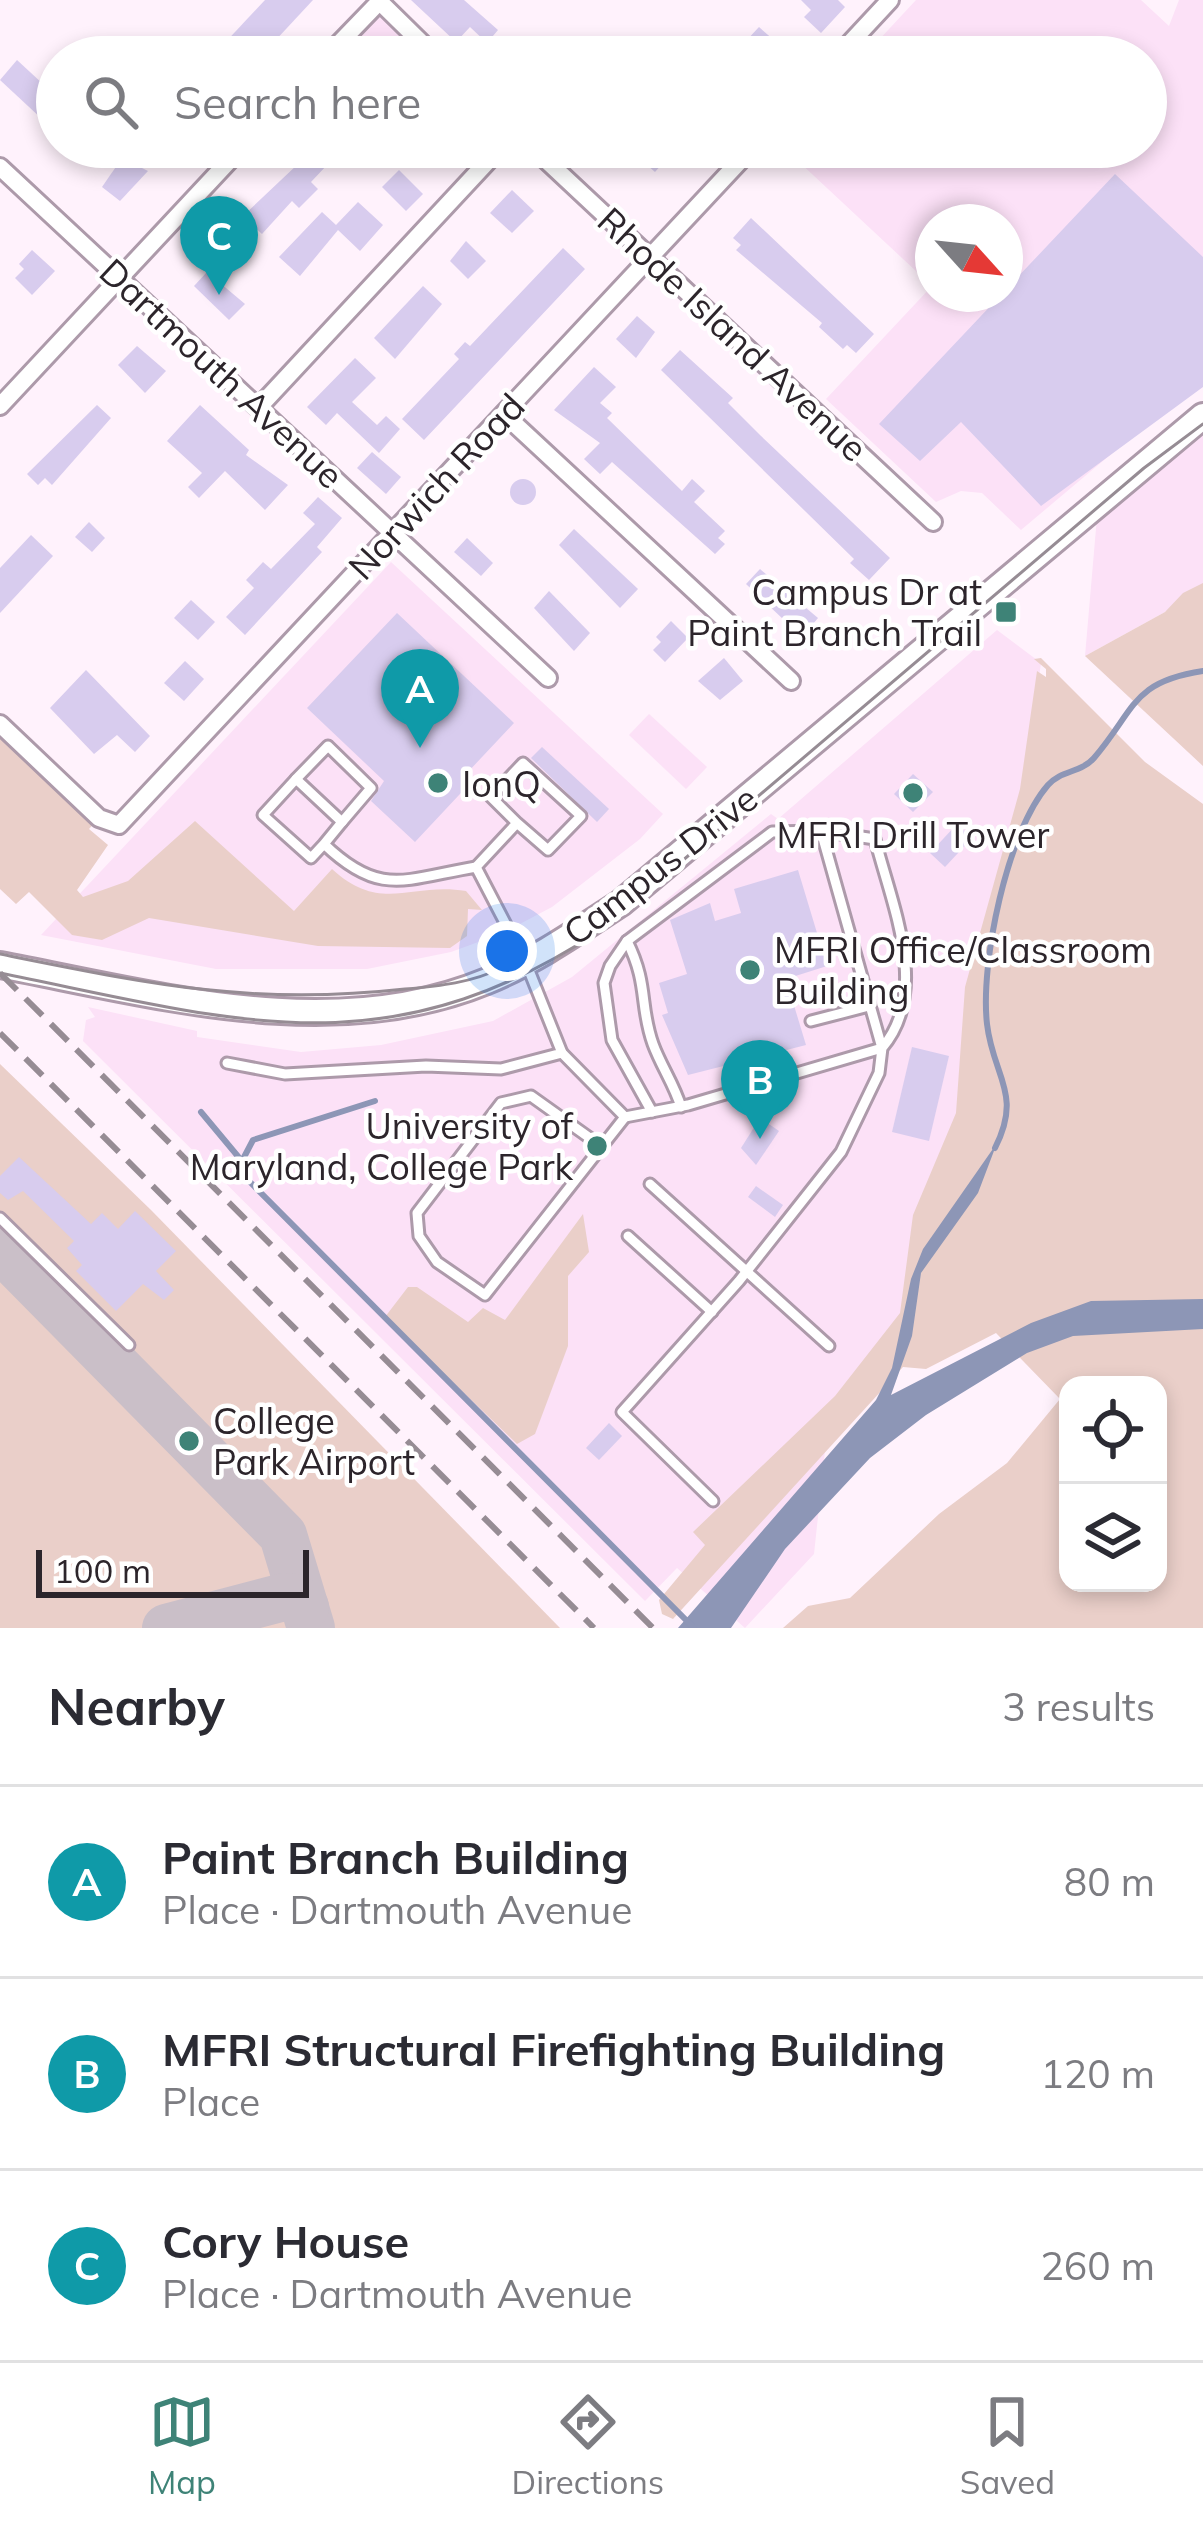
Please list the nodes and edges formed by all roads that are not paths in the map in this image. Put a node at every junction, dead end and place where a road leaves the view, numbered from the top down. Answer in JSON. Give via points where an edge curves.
{"nodes":[{"id":1,"x":380,"y":0,"type":"edge"},
{"id":2,"x":890,"y":0,"type":"edge"},
{"id":3,"x":346,"y":36,"type":"edge"},
{"id":4,"x":415,"y":36,"type":"edge"},
{"id":5,"x":857,"y":36,"type":"edge"},
{"id":6,"x":0,"y":166,"type":"edge"},
{"id":7,"x":222,"y":168,"type":"edge"},
{"id":8,"x":481,"y":168,"type":"edge"},
{"id":9,"x":554,"y":168,"type":"edge"},
{"id":10,"x":733,"y":168,"type":"edge"},
{"id":11,"x":649,"y":258,"type":"junction"},
{"id":12,"x":119,"y":278,"type":"junction"},
{"id":13,"x":0,"y":406,"type":"edge"},
{"id":14,"x":259,"y":407,"type":"junction"},
{"id":15,"x":504,"y":414,"type":"junction"},
{"id":16,"x":1203,"y":416,"type":"edge"},
{"id":17,"x":933,"y":522,"type":"dead end"},
{"id":18,"x":394,"y":531,"type":"junction"},
{"id":19,"x":548,"y":678,"type":"dead end"},
{"id":20,"x":790,"y":681,"type":"dead end"},
{"id":21,"x":0,"y":724,"type":"edge"},
{"id":22,"x":296,"y":779,"type":"junction"},
{"id":23,"x":342,"y":822,"type":"junction"},
{"id":24,"x":517,"y":823,"type":"junction"},
{"id":25,"x":821,"y":831,"type":"junction"},
{"id":26,"x":323,"y":844,"type":"junction"},
{"id":27,"x":476,"y":867,"type":"junction"},
{"id":28,"x":627,"y":941,"type":"junction"},
{"id":29,"x":526,"y":963,"type":"junction"},
{"id":30,"x":0,"y":965,"type":"edge"},
{"id":31,"x":869,"y":1006,"type":"junction"},
{"id":32,"x":811,"y":1022,"type":"dead end"},
{"id":33,"x":882,"y":1048,"type":"junction"},
{"id":34,"x":562,"y":1053,"type":"junction"},
{"id":35,"x":227,"y":1064,"type":"dead end"},
{"id":36,"x":681,"y":1107,"type":"junction"},
{"id":37,"x":652,"y":1112,"type":"junction"},
{"id":38,"x":625,"y":1117,"type":"junction"},
{"id":39,"x":602,"y":1146,"type":"junction"},
{"id":40,"x":650,"y":1184,"type":"dead end"},
{"id":41,"x":0,"y":1218,"type":"edge"},
{"id":42,"x":628,"y":1236,"type":"dead end"},
{"id":43,"x":747,"y":1270,"type":"junction"},
{"id":44,"x":712,"y":1312,"type":"junction"},
{"id":45,"x":129,"y":1345,"type":"dead end"},
{"id":46,"x":829,"y":1346,"type":"dead end"},
{"id":47,"x":713,"y":1501,"type":"dead end"}],
"edges":[{"from":1,"to":3,"type":"street"},
{"from":1,"to":4,"type":"street"},
{"from":2,"to":5,"type":"street"},
{"from":6,"to":12,"type":"street","name":"Dartmouth Avenue"},
{"from":7,"to":12,"type":"street"},
{"from":8,"to":14,"type":"street"},
{"from":9,"to":11,"type":"street","name":"Rhode Island Avenue"},
{"from":10,"to":11,"type":"street","name":"Norwich Road"},
{"from":11,"to":15,"type":"street","name":"Norwich Road"},
{"from":11,"to":17,"type":"street","name":"Rhode Island Avenue"},
{"from":12,"to":13,"type":"street"},
{"from":12,"to":14,"type":"street","name":"Dartmouth Avenue"},
{"from":14,"to":18,"type":"street","name":"Dartmouth Avenue"},
{"from":15,"to":18,"type":"street","name":"Norwich Road"},
{"from":15,"to":20,"type":"street"},
{"from":16,"to":29,"type":"main road","name":"Campus Drive","via":[[621,903]]},
{"from":18,"to":19,"type":"street","name":"Dartmouth Avenue"},
{"from":18,"to":21,"type":"street","name":"Norwich Road","via":[[119,825],[99,818]]},
{"from":22,"to":23,"type":"lane"},
{"from":22,"to":23,"type":"lane","via":[[328,746],[371,788]]},
{"from":22,"to":26,"type":"lane","via":[[263,815],[310,858]]},
{"from":23,"to":26,"type":"lane"},
{"from":24,"to":24,"type":"lane","via":[[548,850],[581,816],[523,763],[491,796]]},
{"from":24,"to":27,"type":"lane"},
{"from":25,"to":28,"type":"lane","via":[[772,832]]},
{"from":25,"to":31,"type":"lane"},
{"from":25,"to":33,"type":"lane","via":[[875,839],[903,952],[905,998]]},
{"from":26,"to":27,"type":"lane","via":[[364,879]]},
{"from":27,"to":29,"type":"lane"},
{"from":28,"to":36,"type":"lane","via":[[643,973],[654,1048]]},
{"from":28,"to":37,"type":"lane","via":[[604,983],[612,1040]]},
{"from":29,"to":30,"type":"main road","name":"Campus Drive","via":[[420,1003],[366,1012],[248,1009]]},
{"from":29,"to":34,"type":"lane"},
{"from":31,"to":32,"type":"lane"},
{"from":31,"to":33,"type":"lane"},
{"from":33,"to":36,"type":"lane"},
{"from":33,"to":43,"type":"lane","via":[[850,1137]]},
{"from":34,"to":35,"type":"lane","via":[[501,1070],[285,1074]]},
{"from":34,"to":38,"type":"lane"},
{"from":36,"to":37,"type":"lane"},
{"from":37,"to":38,"type":"lane"},
{"from":38,"to":39,"type":"lane"},
{"from":39,"to":39,"type":"lane","via":[[485,1295],[426,1249],[417,1225],[422,1200],[501,1102],[531,1096]]},
{"from":40,"to":43,"type":"lane"},
{"from":41,"to":45,"type":"lane"},
{"from":42,"to":44,"type":"lane"},
{"from":43,"to":44,"type":"lane"},
{"from":43,"to":46,"type":"lane"},
{"from":44,"to":47,"type":"lane","via":[[622,1412]]}]}
